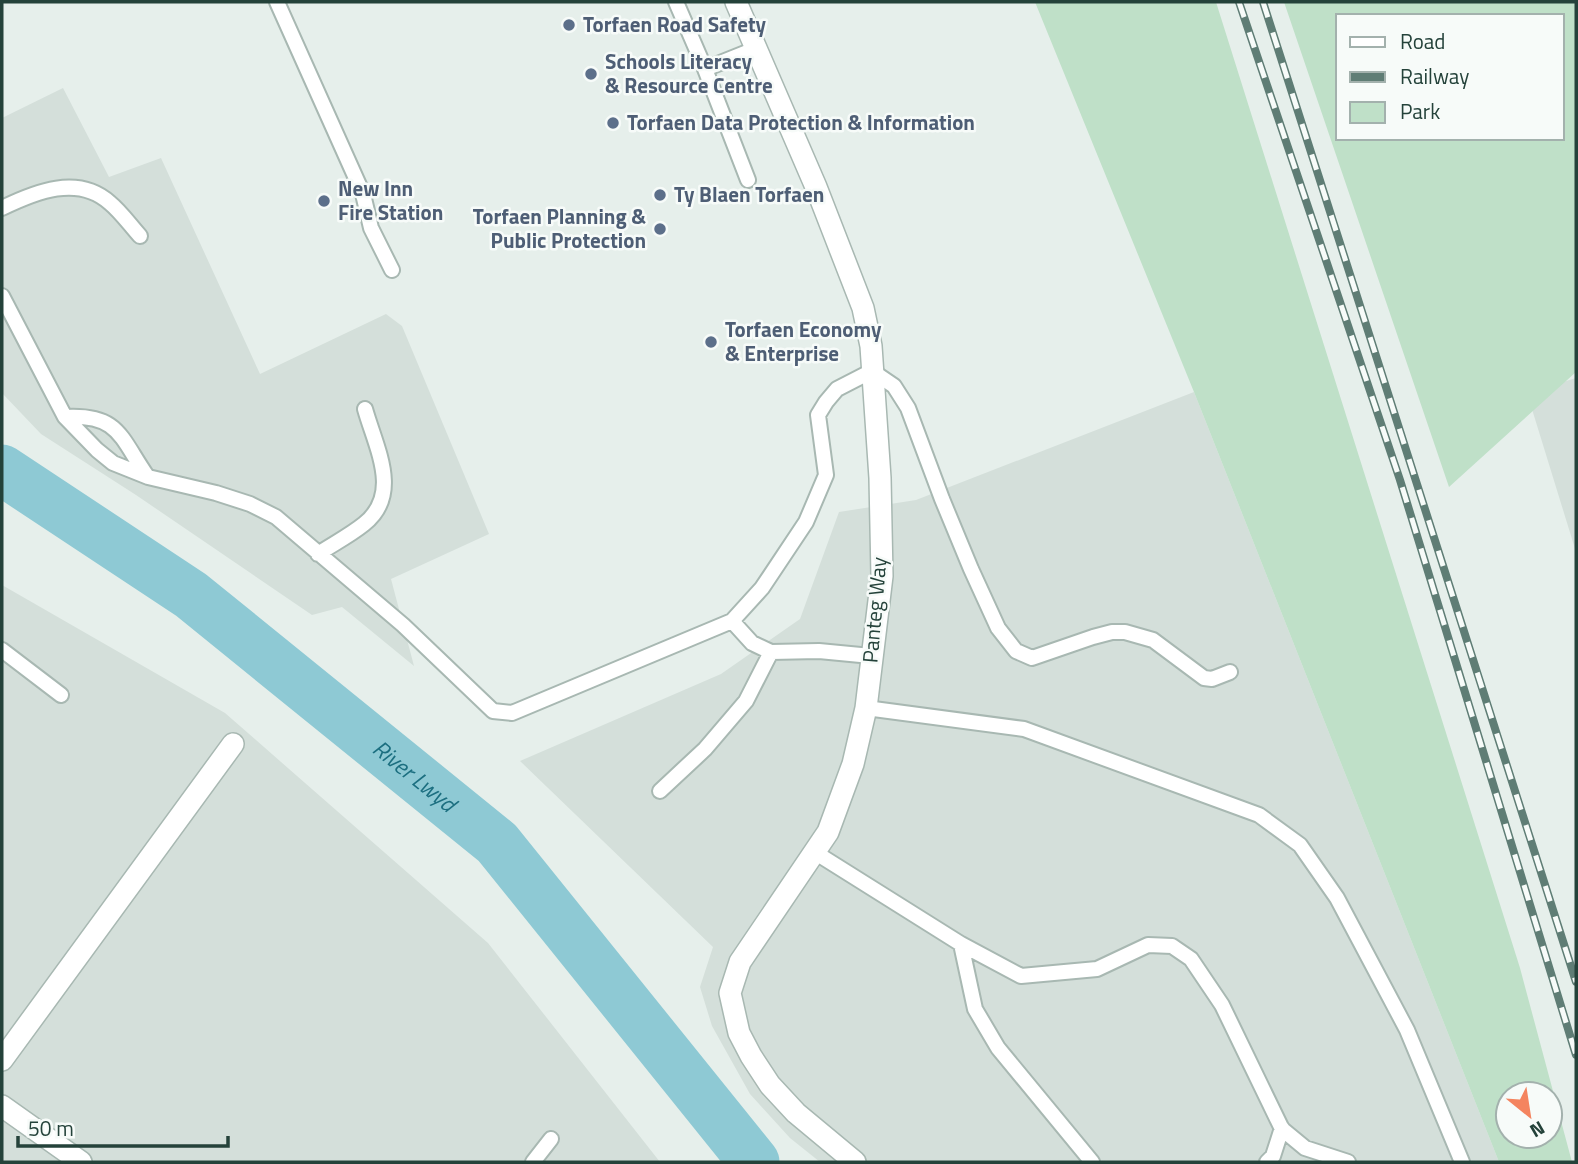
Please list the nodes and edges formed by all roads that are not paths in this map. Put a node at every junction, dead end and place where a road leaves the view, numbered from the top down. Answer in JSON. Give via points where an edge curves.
{"nodes":[{"id":1,"x":277,"y":2,"type":"edge"},
{"id":2,"x":676,"y":2,"type":"edge"},
{"id":3,"x":736,"y":2,"type":"edge"},
{"id":4,"x":755,"y":49,"type":"junction"},
{"id":5,"x":705,"y":69,"type":"junction"},
{"id":6,"x":748,"y":180,"type":"dead end"},
{"id":7,"x":2,"y":208,"type":"edge"},
{"id":8,"x":140,"y":236,"type":"dead end"},
{"id":9,"x":392,"y":270,"type":"dead end"},
{"id":10,"x":2,"y":296,"type":"edge"},
{"id":11,"x":872,"y":371,"type":"junction"},
{"id":12,"x":365,"y":409,"type":"dead end"},
{"id":13,"x":65,"y":417,"type":"junction"},
{"id":14,"x":148,"y":477,"type":"junction"},
{"id":15,"x":318,"y":554,"type":"junction"},
{"id":16,"x":732,"y":621,"type":"junction"},
{"id":17,"x":2,"y":650,"type":"edge"},
{"id":18,"x":771,"y":652,"type":"junction"},
{"id":19,"x":871,"y":656,"type":"junction"},
{"id":20,"x":1230,"y":672,"type":"dead end"},
{"id":21,"x":61,"y":695,"type":"dead end"},
{"id":22,"x":866,"y":708,"type":"junction"},
{"id":23,"x":233,"y":744,"type":"dead end"},
{"id":24,"x":660,"y":791,"type":"dead end"},
{"id":25,"x":816,"y":853,"type":"junction"},
{"id":26,"x":961,"y":944,"type":"junction"},
{"id":27,"x":2,"y":1060,"type":"edge"},
{"id":28,"x":2,"y":1106,"type":"edge"},
{"id":29,"x":1282,"y":1128,"type":"junction"},
{"id":30,"x":551,"y":1139,"type":"dead end"},
{"id":31,"x":81,"y":1162,"type":"edge"},
{"id":32,"x":533,"y":1162,"type":"edge"},
{"id":33,"x":855,"y":1162,"type":"edge"},
{"id":34,"x":1092,"y":1162,"type":"edge"},
{"id":35,"x":1267,"y":1162,"type":"edge"},
{"id":36,"x":1348,"y":1162,"type":"edge"},
{"id":37,"x":1462,"y":1162,"type":"edge"}],
"edges":[{"from":1,"to":9,"type":"lane"},
{"from":2,"to":5,"type":"lane"},
{"from":3,"to":4,"type":"street","name":"Panteg Way"},
{"from":4,"to":5,"type":"lane"},
{"from":4,"to":11,"type":"street","name":"Panteg Way","via":[[848,265],[863,308]]},
{"from":5,"to":6,"type":"lane"},
{"from":7,"to":8,"type":"lane","via":[[66,186],[91,191],[109,202]]},
{"from":10,"to":13,"type":"lane"},
{"from":11,"to":16,"type":"lane","via":[[837,389],[818,415],[826,475],[806,522],[762,588]]},
{"from":11,"to":19,"type":"street","name":"Panteg Way","via":[[882,576]]},
{"from":11,"to":20,"type":"lane","via":[[894,386],[908,408],[971,569],[998,628],[1016,652],[1032,658],[1093,637],[1125,632],[1153,640],[1204,678]]},
{"from":12,"to":15,"type":"lane","via":[[386,485],[381,506],[365,524]]},
{"from":13,"to":14,"type":"lane","via":[[114,463]]},
{"from":13,"to":14,"type":"lane","via":[[89,416],[117,431]]},
{"from":14,"to":15,"type":"lane","via":[[250,504],[275,517]]},
{"from":15,"to":16,"type":"lane","via":[[403,625],[493,711],[512,713]]},
{"from":16,"to":18,"type":"lane","via":[[752,643]]},
{"from":17,"to":21,"type":"lane"},
{"from":18,"to":19,"type":"lane"},
{"from":18,"to":24,"type":"lane","via":[[746,701],[705,749]]},
{"from":19,"to":22,"type":"street","name":"Panteg Way"},
{"from":22,"to":25,"type":"street","name":"Panteg Way","via":[[853,764]]},
{"from":22,"to":37,"type":"lane","via":[[1024,729],[1259,815],[1300,845],[1337,898],[1401,1017]]},
{"from":23,"to":27,"type":"street"},
{"from":25,"to":26,"type":"lane"},
{"from":25,"to":33,"type":"street","name":"Panteg Way","via":[[740,962],[730,993],[739,1033],[770,1085]]},
{"from":26,"to":29,"type":"lane","via":[[1021,976],[1097,969],[1148,945],[1172,946],[1191,960],[1222,1005]]},
{"from":26,"to":34,"type":"lane","via":[[975,1009],[998,1048]]},
{"from":28,"to":31,"type":"street"},
{"from":29,"to":35,"type":"lane"},
{"from":29,"to":36,"type":"lane","via":[[1305,1148]]},
{"from":30,"to":32,"type":"lane"}]}
